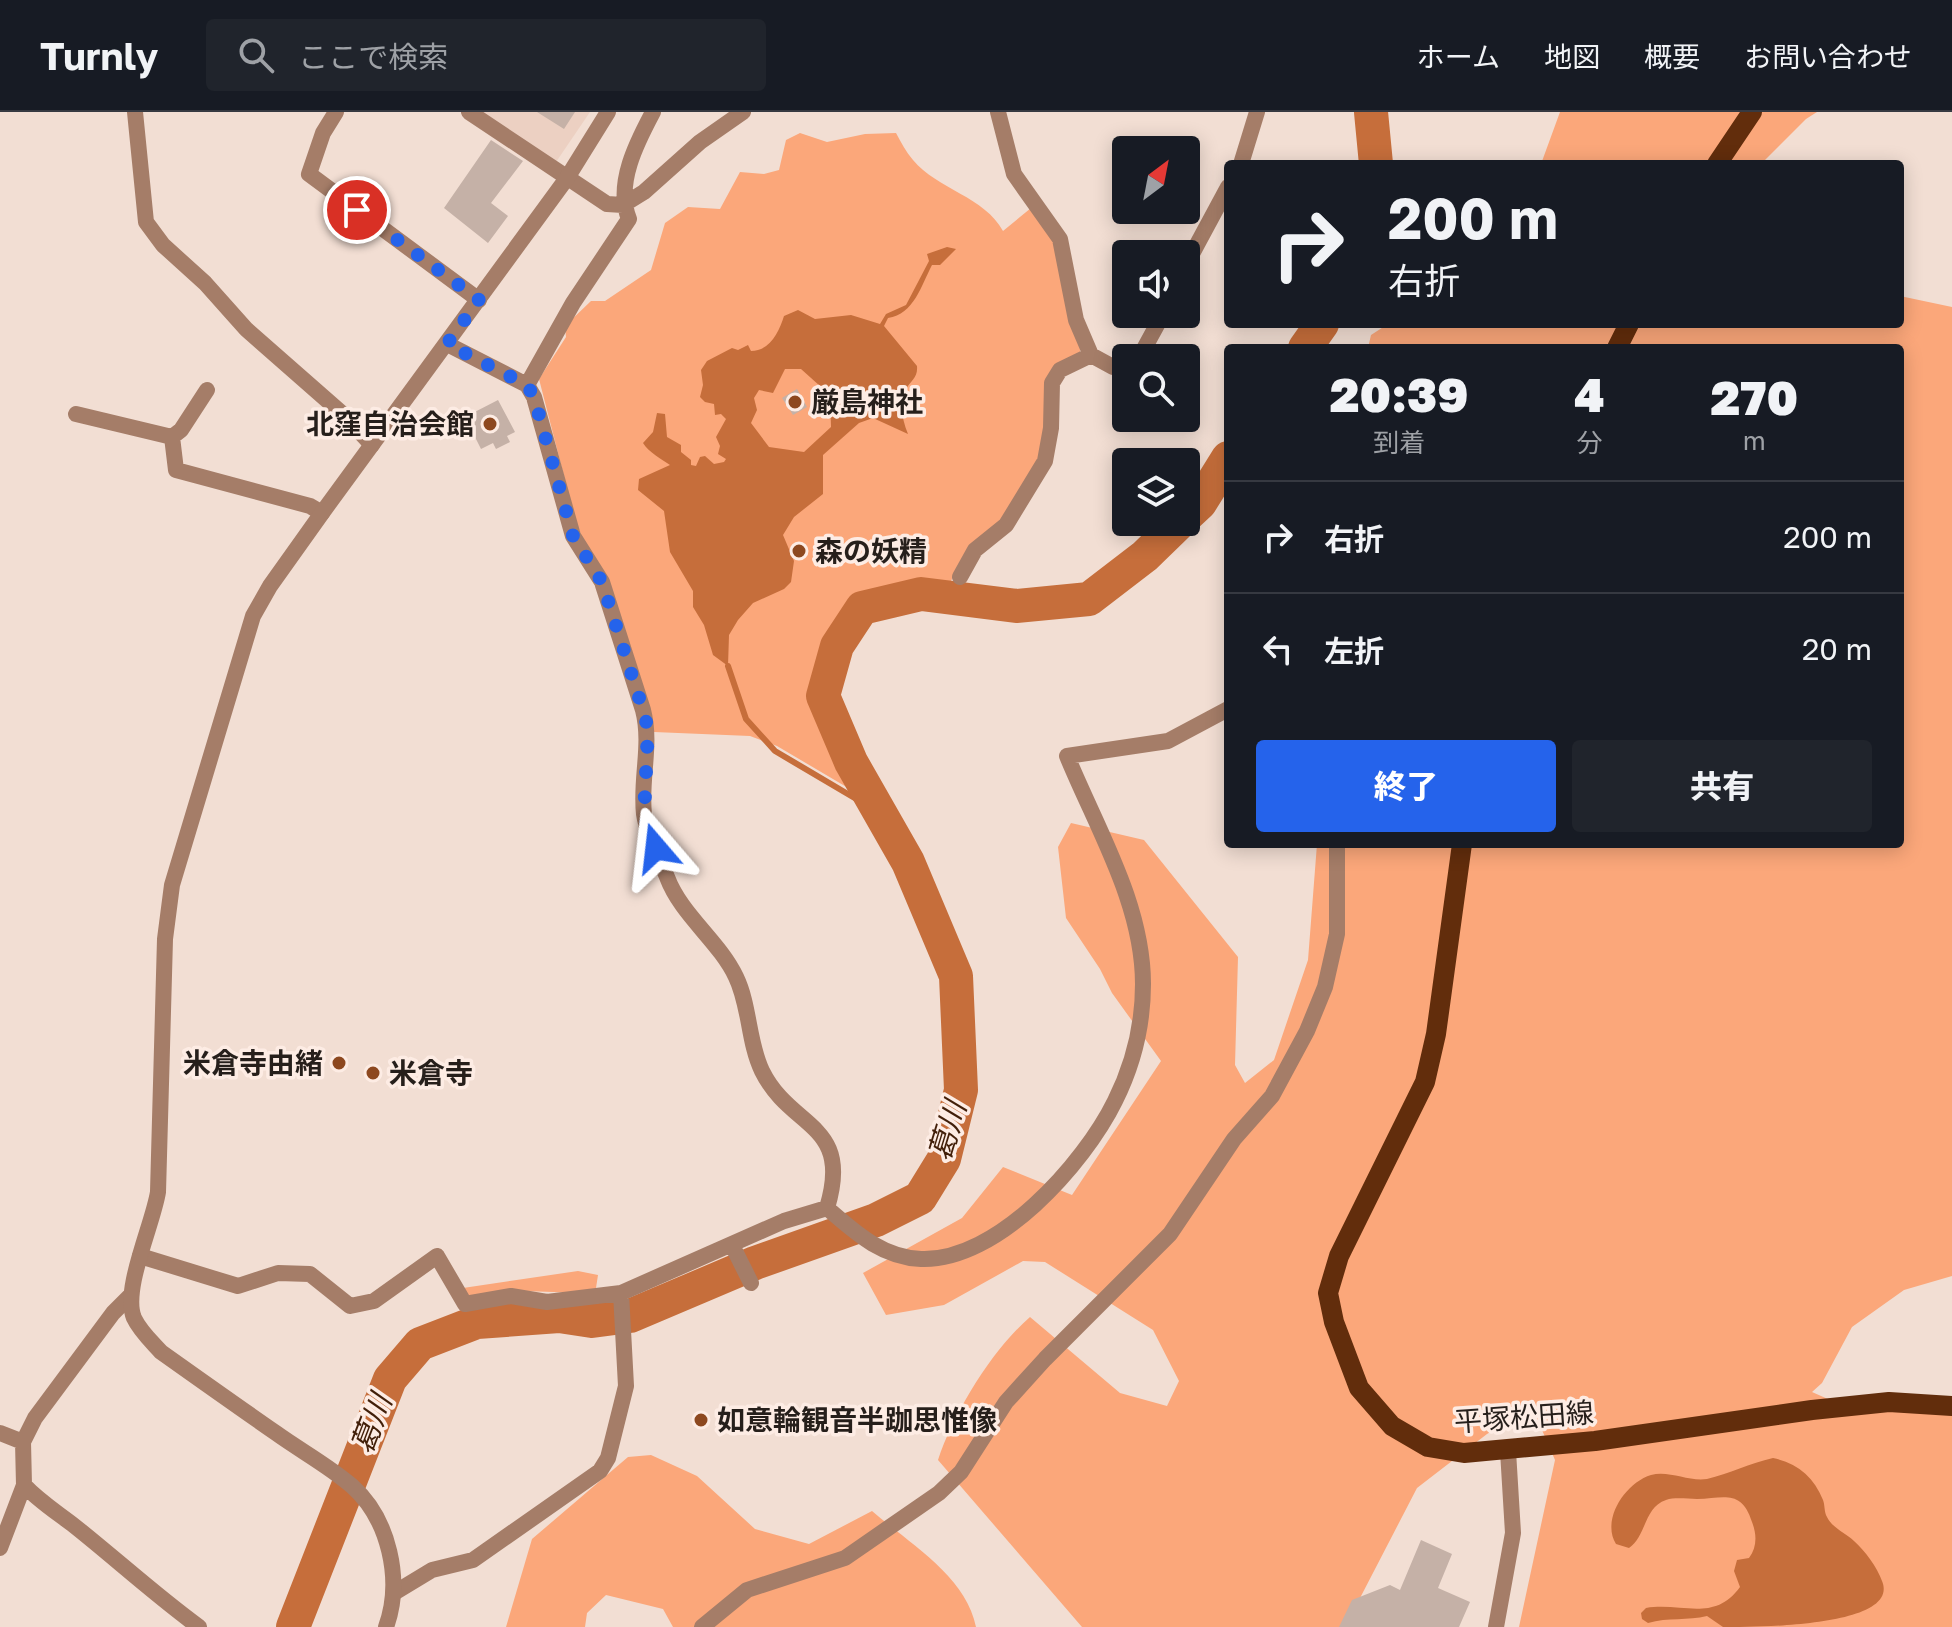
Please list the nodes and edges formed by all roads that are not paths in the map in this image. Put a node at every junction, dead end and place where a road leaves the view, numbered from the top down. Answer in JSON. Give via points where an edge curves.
{"nodes":[{"id":1,"x":135,"y":112,"type":"edge"},
{"id":2,"x":336,"y":112,"type":"edge"},
{"id":3,"x":469,"y":112,"type":"edge"},
{"id":4,"x":608,"y":112,"type":"edge"},
{"id":5,"x":653,"y":112,"type":"edge"},
{"id":6,"x":743,"y":112,"type":"edge"},
{"id":7,"x":998,"y":112,"type":"edge"},
{"id":8,"x":1257,"y":112,"type":"edge"},
{"id":9,"x":1752,"y":112,"type":"edge"},
{"id":10,"x":1242,"y":160,"type":"edge"},
{"id":11,"x":1720,"y":160,"type":"edge"},
{"id":12,"x":567,"y":178,"type":"junction"},
{"id":13,"x":1224,"y":194,"type":"edge"},
{"id":14,"x":623,"y":205,"type":"junction"},
{"id":15,"x":1199,"y":240,"type":"edge"},
{"id":16,"x":479,"y":300,"type":"junction"},
{"id":17,"x":447,"y":344,"type":"junction"},
{"id":18,"x":1091,"y":355,"type":"junction"},
{"id":19,"x":1112,"y":366,"type":"edge"},
{"id":20,"x":527,"y":385,"type":"junction"},
{"id":21,"x":207,"y":390,"type":"dead end"},
{"id":22,"x":76,"y":414,"type":"dead end"},
{"id":23,"x":172,"y":437,"type":"junction"},
{"id":24,"x":372,"y":445,"type":"junction"},
{"id":25,"x":322,"y":513,"type":"junction"},
{"id":26,"x":960,"y":577,"type":"dead end"},
{"id":27,"x":1224,"y":711,"type":"edge"},
{"id":28,"x":1337,"y":848,"type":"edge"},
{"id":29,"x":1461,"y":848,"type":"edge"},
{"id":30,"x":832,"y":1213,"type":"junction"},
{"id":31,"x":732,"y":1245,"type":"junction"},
{"id":32,"x":140,"y":1256,"type":"junction"},
{"id":33,"x":751,"y":1283,"type":"dead end"},
{"id":34,"x":621,"y":1296,"type":"junction"},
{"id":35,"x":129,"y":1297,"type":"junction"},
{"id":36,"x":1952,"y":1406,"type":"edge"},
{"id":37,"x":0,"y":1433,"type":"edge"},
{"id":38,"x":23,"y":1442,"type":"junction"},
{"id":39,"x":1508,"y":1451,"type":"junction"},
{"id":40,"x":24,"y":1485,"type":"junction"},
{"id":41,"x":0,"y":1548,"type":"edge"},
{"id":42,"x":394,"y":1593,"type":"junction"},
{"id":43,"x":199,"y":1627,"type":"edge"},
{"id":44,"x":386,"y":1627,"type":"edge"},
{"id":45,"x":702,"y":1627,"type":"edge"},
{"id":46,"x":1496,"y":1627,"type":"edge"}],
"edges":[{"from":1,"to":24,"type":"street","via":[[146,222],[246,329]]},
{"from":2,"to":16,"type":"street","via":[[309,174]]},
{"from":3,"to":12,"type":"street"},
{"from":4,"to":12,"type":"street"},
{"from":5,"to":14,"type":"street","via":[[637,142]]},
{"from":6,"to":14,"type":"street"},
{"from":7,"to":18,"type":"street","via":[[1014,174],[1060,239],[1076,320]]},
{"from":8,"to":10,"type":"street"},
{"from":9,"to":11,"type":"main road"},
{"from":12,"to":14,"type":"street","via":[[607,204]]},
{"from":12,"to":16,"type":"street"},
{"from":13,"to":15,"type":"street"},
{"from":14,"to":20,"type":"street","via":[[629,219]]},
{"from":16,"to":17,"type":"street"},
{"from":17,"to":20,"type":"street"},
{"from":17,"to":24,"type":"street"},
{"from":18,"to":19,"type":"street"},
{"from":18,"to":26,"type":"street","via":[[1060,370],[1052,383],[1045,461],[1006,525],[975,550]]},
{"from":20,"to":30,"type":"street","via":[[539,410],[573,536],[602,582],[643,710],[648,729],[644,815],[668,882],[738,980],[761,1070],[830,1150]]},
{"from":21,"to":23,"type":"street"},
{"from":22,"to":23,"type":"street"},
{"from":23,"to":25,"type":"street","via":[[176,470]]},
{"from":24,"to":25,"type":"street"},
{"from":25,"to":32,"type":"street","via":[[253,616],[172,885],[165,939],[158,1192]]},
{"from":27,"to":30,"type":"street","via":[[1168,741],[1067,756],[1129,903],[1142,963],[1140,1029],[1132,1057],[1115,1102],[1086,1147],[1054,1186],[992,1237],[943,1257],[919,1259],[886,1252]]},
{"from":28,"to":45,"type":"street","via":[[1337,934],[1325,987],[1307,1031],[1272,1096],[1234,1139],[1170,1234],[1006,1402],[961,1472],[939,1493],[845,1558],[747,1590]]},
{"from":29,"to":39,"type":"main road","name":"平塚松田線","via":[[1425,1082],[1339,1256],[1328,1293],[1359,1388],[1392,1426],[1428,1447],[1464,1453]]},
{"from":30,"to":31,"type":"street","via":[[784,1221]]},
{"from":31,"to":33,"type":"street"},
{"from":31,"to":34,"type":"street"},
{"from":32,"to":34,"type":"street","via":[[238,1286],[278,1273],[310,1274],[350,1306],[374,1301],[437,1256],[465,1304],[511,1296],[547,1302]]},
{"from":32,"to":35,"type":"street"},
{"from":34,"to":42,"type":"street","via":[[626,1386],[600,1471],[473,1560],[432,1570]]},
{"from":35,"to":38,"type":"street","via":[[35,1418]]},
{"from":35,"to":42,"type":"street","via":[[132,1315],[161,1352],[339,1476],[365,1501],[379,1521],[392,1561]]},
{"from":36,"to":39,"type":"main road","name":"平塚松田線","via":[[1889,1402]]},
{"from":37,"to":38,"type":"street"},
{"from":38,"to":40,"type":"street"},
{"from":39,"to":46,"type":"street","via":[[1513,1533]]},
{"from":40,"to":41,"type":"street"},
{"from":40,"to":43,"type":"street"},
{"from":42,"to":44,"type":"street"}]}
